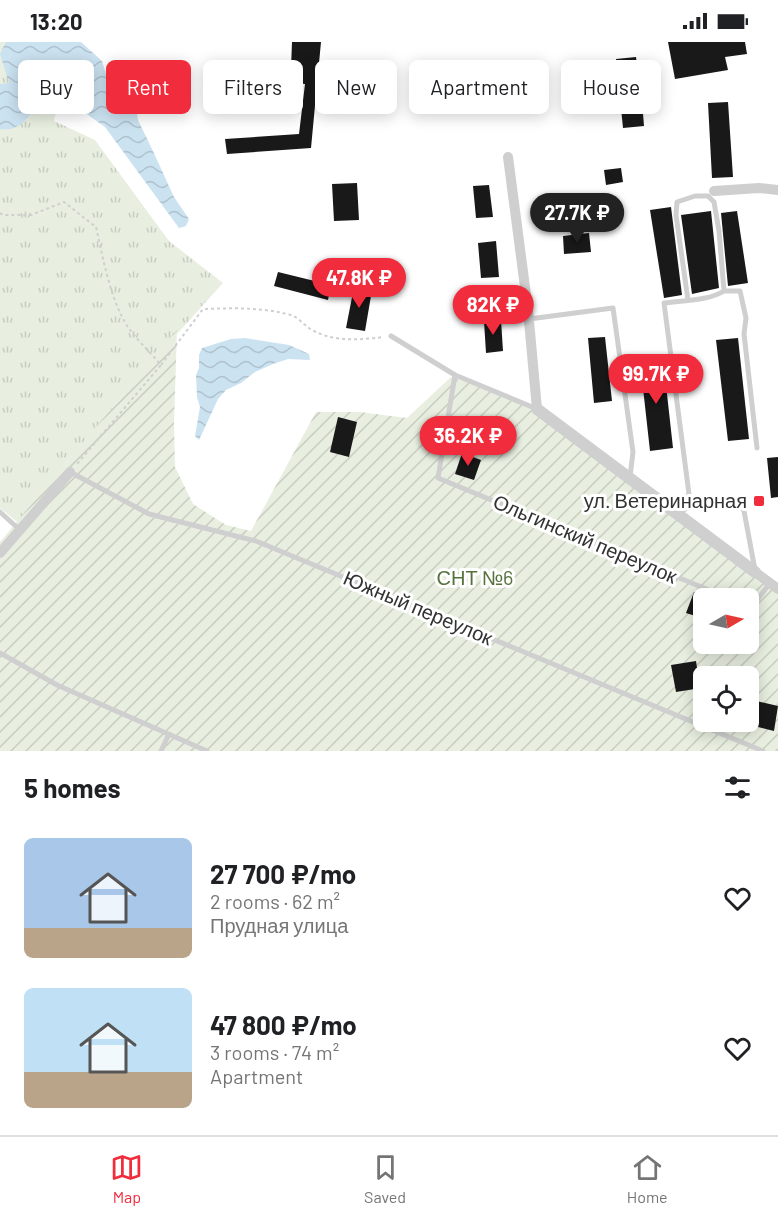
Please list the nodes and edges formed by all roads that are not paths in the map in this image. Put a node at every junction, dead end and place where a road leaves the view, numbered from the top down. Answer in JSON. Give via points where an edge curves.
{"nodes":[{"id":1,"x":508,"y":157,"type":"dead end"},
{"id":2,"x":778,"y":190,"type":"edge"},
{"id":3,"x":714,"y":191,"type":"dead end"},
{"id":4,"x":724,"y":291,"type":"junction"},
{"id":5,"x":688,"y":300,"type":"junction"},
{"id":6,"x":529,"y":319,"type":"junction"},
{"id":7,"x":391,"y":336,"type":"road end"},
{"id":8,"x":455,"y":375,"type":"junction"},
{"id":9,"x":537,"y":409,"type":"junction"},
{"id":10,"x":757,"y":448,"type":"dead end"},
{"id":11,"x":70,"y":472,"type":"joint"},
{"id":12,"x":630,"y":478,"type":"junction"},
{"id":13,"x":0,"y":512,"type":"edge"},
{"id":14,"x":675,"y":512,"type":"junction"},
{"id":15,"x":20,"y":530,"type":"junction"},
{"id":16,"x":0,"y":553,"type":"edge"},
{"id":17,"x":755,"y":572,"type":"junction"},
{"id":18,"x":774,"y":586,"type":"edge"},
{"id":19,"x":704,"y":588,"type":"edge"},
{"id":20,"x":759,"y":600,"type":"edge"},
{"id":21,"x":0,"y":653,"type":"edge"},
{"id":22,"x":169,"y":734,"type":"junction"},
{"id":23,"x":161,"y":751,"type":"edge"},
{"id":24,"x":207,"y":751,"type":"edge"},
{"id":25,"x":763,"y":751,"type":"edge"}],
"edges":[{"from":1,"to":6,"type":"street"},
{"from":2,"to":3,"type":"street"},
{"from":4,"to":5,"type":"lane"},
{"from":4,"to":5,"type":"lane","via":[[714,202],[708,196],[695,196],[677,202],[676,216]]},
{"from":4,"to":10,"type":"lane","via":[[740,291],[746,318],[744,334]]},
{"from":5,"to":14,"type":"lane","via":[[664,303],[689,494]]},
{"from":6,"to":9,"type":"street"},
{"from":6,"to":12,"type":"lane","via":[[613,308],[633,452]]},
{"from":7,"to":8,"type":"lane"},
{"from":8,"to":9,"type":"lane"},
{"from":8,"to":19,"type":"lane","name":"Ольгинский переулок","via":[[438,478]]},
{"from":9,"to":12,"type":"street"},
{"from":11,"to":15,"type":"street"},
{"from":11,"to":25,"type":"lane","name":"Южный переулок","via":[[149,514],[256,541]]},
{"from":12,"to":14,"type":"street"},
{"from":13,"to":15,"type":"lane"},
{"from":14,"to":17,"type":"street"},
{"from":14,"to":17,"type":"lane","via":[[714,498],[732,498],[740,504]]},
{"from":15,"to":16,"type":"street"},
{"from":17,"to":18,"type":"street"},
{"from":18,"to":20,"type":"lane"},
{"from":21,"to":22,"type":"lane","via":[[57,684]]},
{"from":22,"to":23,"type":"lane"},
{"from":22,"to":24,"type":"lane"}]}
